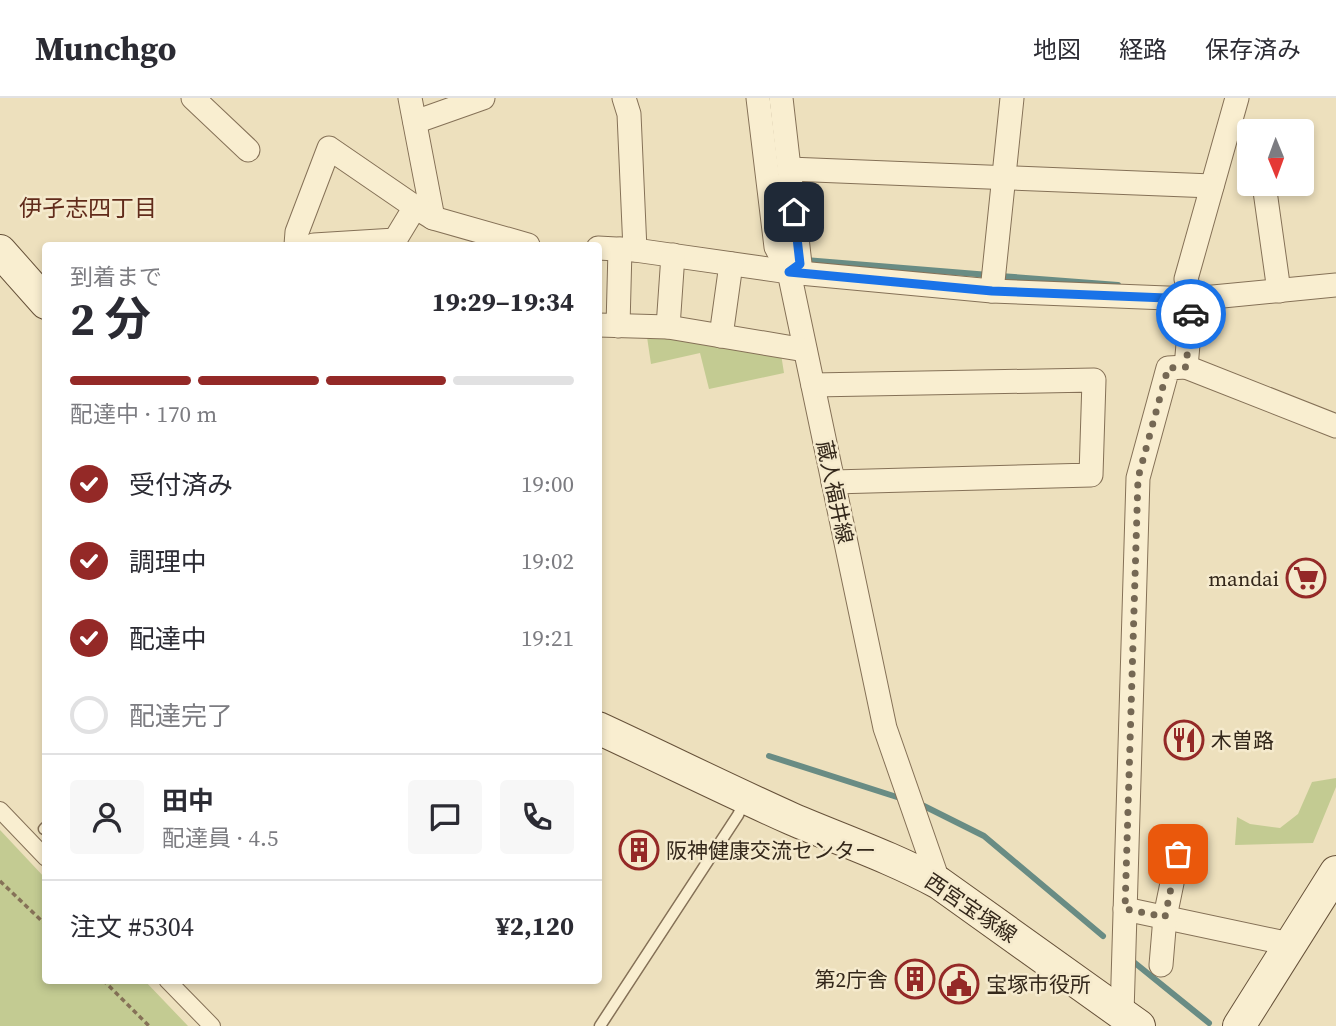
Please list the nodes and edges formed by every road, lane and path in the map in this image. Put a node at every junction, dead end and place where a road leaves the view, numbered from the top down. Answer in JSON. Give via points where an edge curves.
{"nodes":[{"id":1,"x":193,"y":98,"type":"edge"},
{"id":2,"x":410,"y":98,"type":"edge"},
{"id":3,"x":482,"y":98,"type":"edge"},
{"id":4,"x":624,"y":98,"type":"edge"},
{"id":5,"x":758,"y":98,"type":"edge"},
{"id":6,"x":781,"y":98,"type":"edge"},
{"id":7,"x":1012,"y":98,"type":"edge"},
{"id":8,"x":1237,"y":98,"type":"edge"},
{"id":9,"x":415,"y":122,"type":"junction"},
{"id":10,"x":248,"y":150,"type":"dead end"},
{"id":11,"x":789,"y":169,"type":"junction"},
{"id":12,"x":1004,"y":177,"type":"junction"},
{"id":13,"x":1212,"y":186,"type":"junction"},
{"id":14,"x":1266,"y":196,"type":"edge"},
{"id":15,"x":439,"y":223,"type":"edge"},
{"id":16,"x":296,"y":242,"type":"edge"},
{"id":17,"x":397,"y":242,"type":"edge"},
{"id":18,"x":510,"y":242,"type":"edge"},
{"id":19,"x":618,"y":249,"type":"edge"},
{"id":20,"x":0,"y":251,"type":"edge"},
{"id":21,"x":673,"y":255,"type":"junction"},
{"id":22,"x":796,"y":263,"type":"junction"},
{"id":23,"x":731,"y":264,"type":"junction"},
{"id":24,"x":1336,"y":285,"type":"edge"},
{"id":25,"x":992,"y":291,"type":"junction"},
{"id":26,"x":1279,"y":291,"type":"junction"},
{"id":27,"x":42,"y":298,"type":"edge"},
{"id":28,"x":1192,"y":299,"type":"junction"},
{"id":29,"x":608,"y":326,"type":"edge"},
{"id":30,"x":668,"y":327,"type":"junction"},
{"id":31,"x":721,"y":336,"type":"junction"},
{"id":32,"x":805,"y":350,"type":"junction"},
{"id":33,"x":1186,"y":367,"type":"junction"},
{"id":34,"x":813,"y":385,"type":"junction"},
{"id":35,"x":1336,"y":426,"type":"edge"},
{"id":36,"x":833,"y":482,"type":"junction"},
{"id":37,"x":602,"y":730,"type":"edge"},
{"id":38,"x":747,"y":798,"type":"junction"},
{"id":39,"x":0,"y":810,"type":"edge"},
{"id":40,"x":42,"y":854,"type":"edge"},
{"id":41,"x":1178,"y":854,"type":"dead end"},
{"id":42,"x":1336,"y":872,"type":"edge"},
{"id":43,"x":0,"y":881,"type":"edge"},
{"id":44,"x":939,"y":883,"type":"junction"},
{"id":45,"x":1125,"y":909,"type":"junction"},
{"id":46,"x":1165,"y":917,"type":"junction"},
{"id":47,"x":42,"y":921,"type":"edge"},
{"id":48,"x":1290,"y":944,"type":"junction"},
{"id":49,"x":1161,"y":965,"type":"dead end"},
{"id":50,"x":107,"y":984,"type":"edge"},
{"id":51,"x":170,"y":984,"type":"edge"},
{"id":52,"x":1131,"y":1020,"type":"edge"},
{"id":53,"x":149,"y":1026,"type":"edge"},
{"id":54,"x":212,"y":1026,"type":"edge"},
{"id":55,"x":600,"y":1026,"type":"edge"},
{"id":56,"x":1239,"y":1026,"type":"edge"}],
"edges":[{"from":1,"to":10,"type":"street"},
{"from":2,"to":9,"type":"street"},
{"from":3,"to":9,"type":"street"},
{"from":4,"to":19,"type":"street","via":[[629,114]]},
{"from":5,"to":22,"type":"street","via":[[776,247]]},
{"from":6,"to":11,"type":"street","name":"蔵人福井線"},
{"from":7,"to":12,"type":"street"},
{"from":8,"to":13,"type":"street"},
{"from":9,"to":15,"type":"street"},
{"from":11,"to":12,"type":"street"},
{"from":11,"to":22,"type":"street","name":"蔵人福井線"},
{"from":12,"to":13,"type":"street"},
{"from":12,"to":25,"type":"street"},
{"from":13,"to":28,"type":"street","via":[[1186,279]]},
{"from":14,"to":26,"type":"street"},
{"from":15,"to":16,"type":"street","via":[[329,148]]},
{"from":15,"to":17,"type":"street"},
{"from":15,"to":18,"type":"street"},
{"from":19,"to":21,"type":"street"},
{"from":19,"to":29,"type":"street"},
{"from":20,"to":27,"type":"main road"},
{"from":21,"to":23,"type":"street"},
{"from":21,"to":30,"type":"street"},
{"from":22,"to":23,"type":"street"},
{"from":22,"to":25,"type":"street"},
{"from":22,"to":32,"type":"street","name":"蔵人福井線"},
{"from":23,"to":31,"type":"street"},
{"from":24,"to":26,"type":"street"},
{"from":25,"to":28,"type":"street"},
{"from":26,"to":28,"type":"street"},
{"from":28,"to":33,"type":"street"},
{"from":29,"to":30,"type":"street"},
{"from":30,"to":31,"type":"street"},
{"from":31,"to":32,"type":"street"},
{"from":32,"to":34,"type":"street","name":"蔵人福井線"},
{"from":33,"to":35,"type":"street"},
{"from":33,"to":45,"type":"street","via":[[1168,368],[1138,478]]},
{"from":34,"to":36,"type":"street","name":"蔵人福井線"},
{"from":34,"to":36,"type":"street","via":[[1094,380],[1091,475]]},
{"from":36,"to":44,"type":"street","name":"蔵人福井線","via":[[885,728]]},
{"from":37,"to":38,"type":"main road","name":"西宮宝塚線"},
{"from":38,"to":44,"type":"main road","name":"西宮宝塚線"},
{"from":38,"to":55,"type":"lane"},
{"from":39,"to":40,"type":"street"},
{"from":41,"to":46,"type":"street"},
{"from":42,"to":48,"type":"main road"},
{"from":43,"to":47,"type":"path"},
{"from":44,"to":52,"type":"main road","name":"西宮宝塚線"},
{"from":45,"to":46,"type":"street"},
{"from":45,"to":52,"type":"street"},
{"from":46,"to":48,"type":"street"},
{"from":46,"to":49,"type":"street"},
{"from":48,"to":56,"type":"main road"},
{"from":50,"to":53,"type":"path"},
{"from":51,"to":54,"type":"street"}]}
